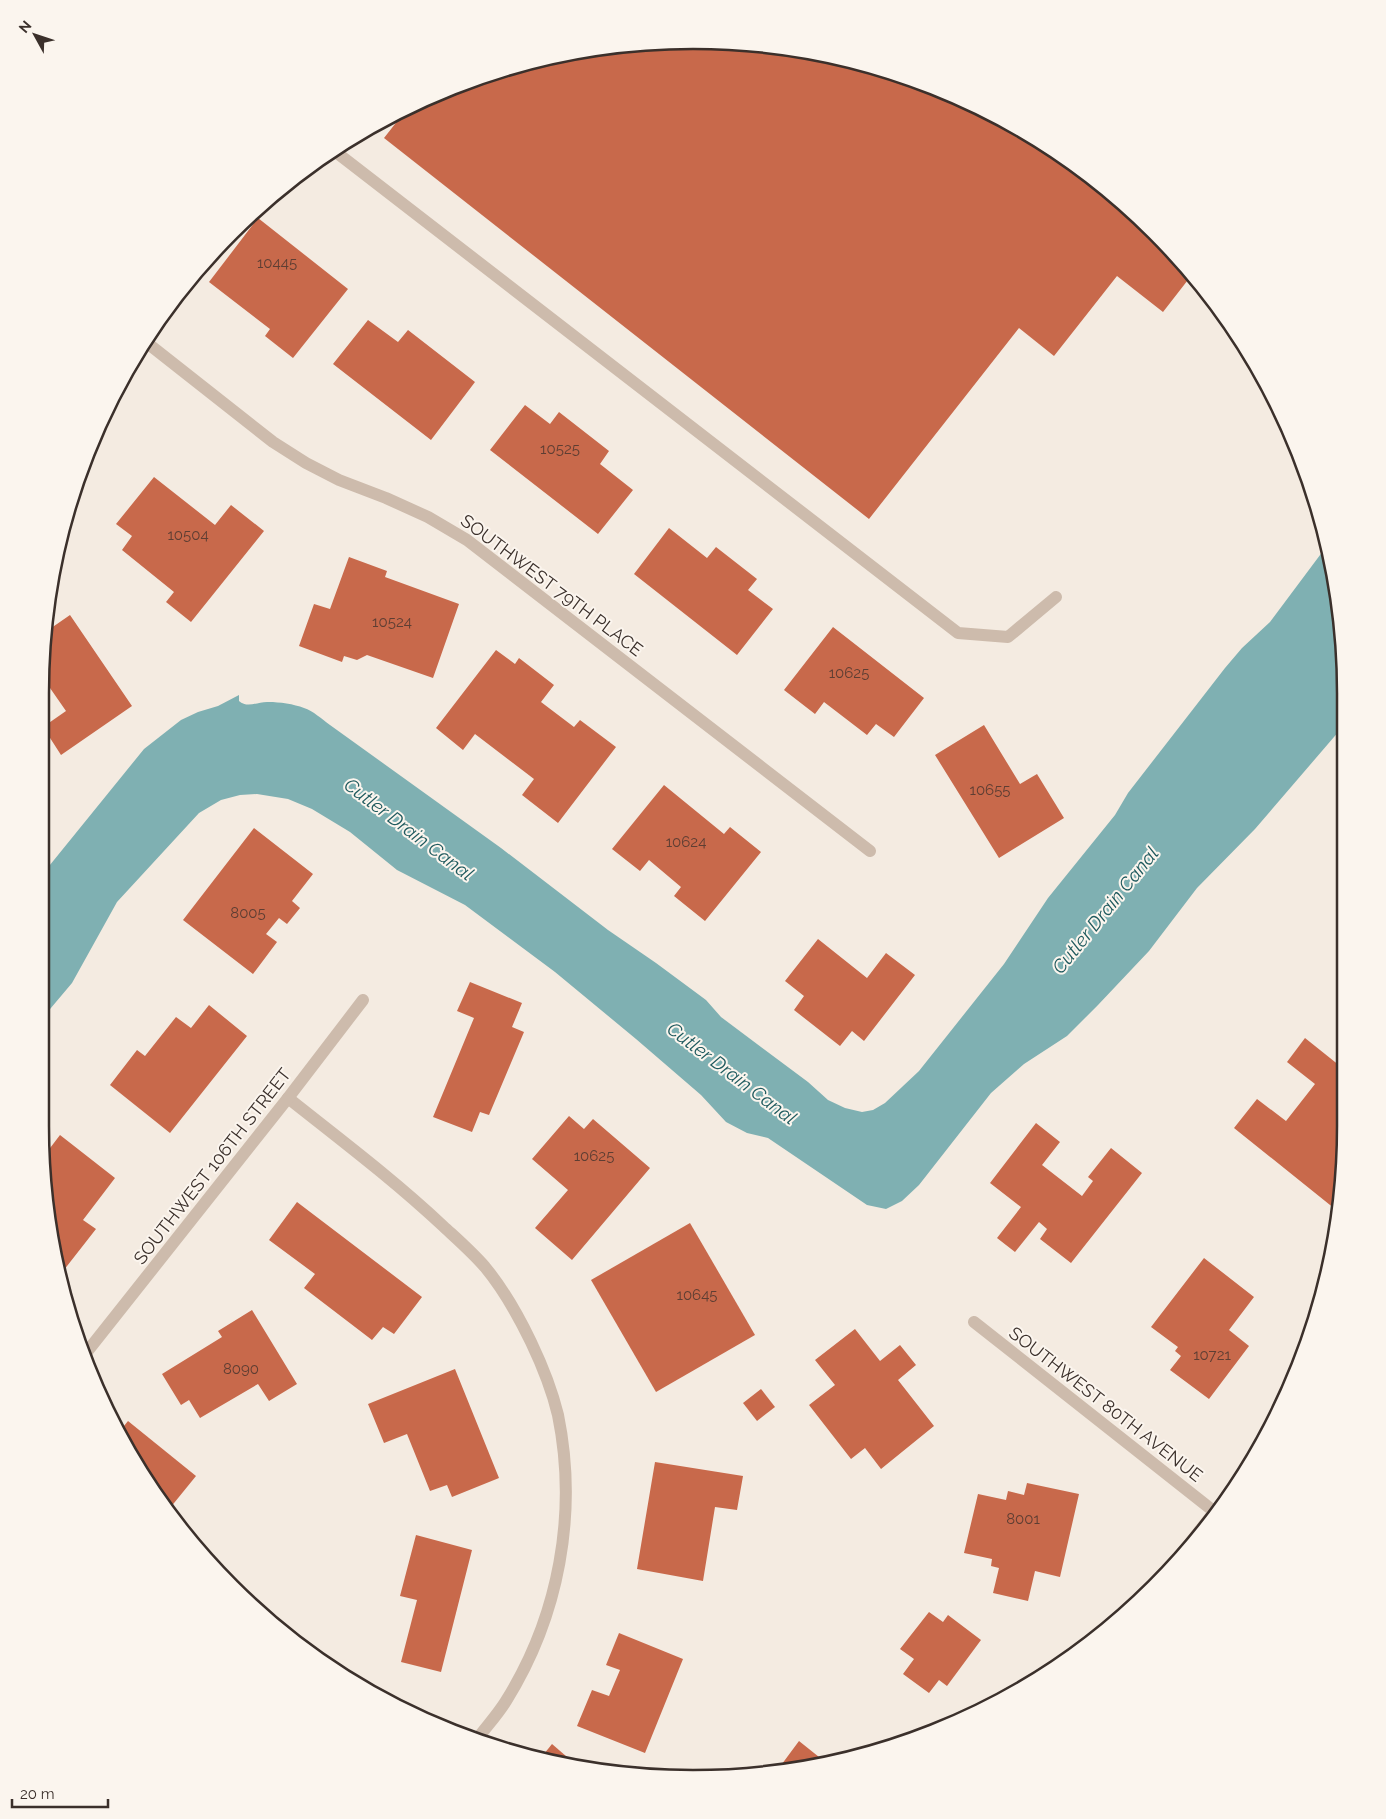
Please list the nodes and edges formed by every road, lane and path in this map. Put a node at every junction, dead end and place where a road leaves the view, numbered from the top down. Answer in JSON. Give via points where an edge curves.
{"nodes":[{"id":1,"x":339,"y":154,"type":"edge"},
{"id":2,"x":151,"y":346,"type":"edge"},
{"id":3,"x":1056,"y":598,"type":"dead end"},
{"id":4,"x":870,"y":852,"type":"dead end"},
{"id":5,"x":363,"y":1000,"type":"dead end"},
{"id":6,"x":288,"y":1098,"type":"junction"},
{"id":7,"x":974,"y":1322,"type":"dead end"},
{"id":8,"x":89,"y":1349,"type":"edge"},
{"id":9,"x":1211,"y":1509,"type":"edge"},
{"id":10,"x":481,"y":1734,"type":"edge"}],
"edges":[{"from":1,"to":3,"type":"street","via":[[958,633],[1008,637]]},
{"from":2,"to":4,"type":"street","name":"SOUTHWEST 79TH PLACE","via":[[273,442],[306,463],[428,517],[467,540]]},
{"from":5,"to":6,"type":"street","name":"SOUTHWEST 106TH STREET"},
{"from":6,"to":8,"type":"street","name":"SOUTHWEST 106TH STREET"},
{"from":6,"to":10,"type":"street","via":[[423,1207],[484,1266],[520,1318],[543,1368],[557,1413],[566,1488],[565,1530],[559,1570],[532,1654],[505,1703]]},
{"from":7,"to":9,"type":"street","name":"SOUTHWEST 80TH AVENUE"}]}
